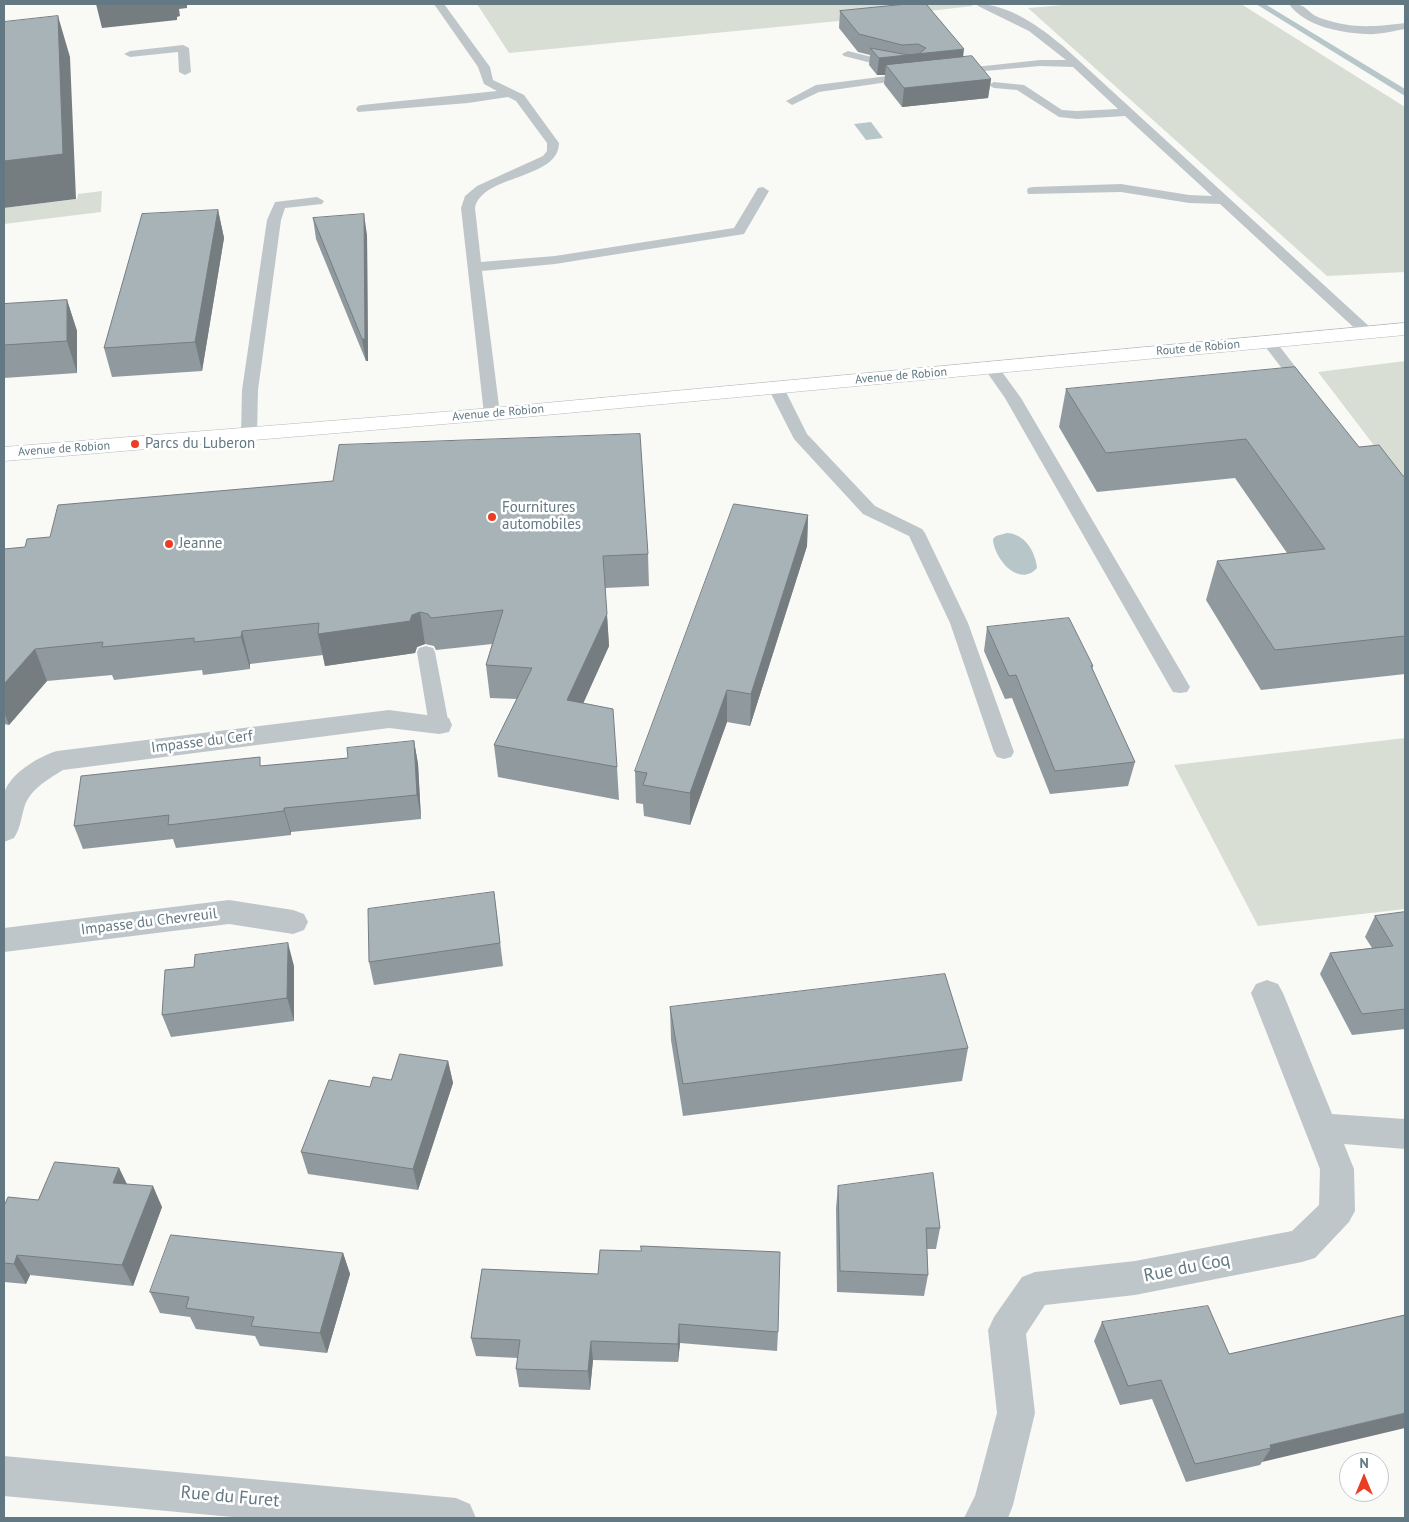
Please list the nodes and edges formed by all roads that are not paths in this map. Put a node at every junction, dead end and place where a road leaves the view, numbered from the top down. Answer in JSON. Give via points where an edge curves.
{"nodes":[{"id":1,"x":439,"y":4,"type":"edge"},
{"id":2,"x":982,"y":4,"type":"edge"},
{"id":3,"x":1294,"y":4,"type":"edge"},
{"id":4,"x":1405,"y":26,"type":"edge"},
{"id":5,"x":1060,"y":49,"type":"junction"},
{"id":6,"x":130,"y":54,"type":"dead end"},
{"id":7,"x":848,"y":54,"type":"dead end"},
{"id":8,"x":1076,"y":64,"type":"junction"},
{"id":9,"x":919,"y":65,"type":"edge"},
{"id":10,"x":185,"y":72,"type":"dead end"},
{"id":11,"x":927,"y":75,"type":"edge"},
{"id":12,"x":994,"y":85,"type":"dead end"},
{"id":13,"x":510,"y":93,"type":"junction"},
{"id":14,"x":792,"y":101,"type":"dead end"},
{"id":15,"x":362,"y":109,"type":"dead end"},
{"id":16,"x":1129,"y":112,"type":"junction"},
{"id":17,"x":763,"y":191,"type":"dead end"},
{"id":18,"x":1033,"y":191,"type":"dead end"},
{"id":19,"x":1224,"y":200,"type":"junction"},
{"id":20,"x":317,"y":201,"type":"dead end"},
{"id":21,"x":475,"y":268,"type":"junction"},
{"id":22,"x":1405,"y":329,"type":"edge"},
{"id":23,"x":1367,"y":332,"type":"junction"},
{"id":24,"x":1269,"y":342,"type":"junction"},
{"id":25,"x":992,"y":368,"type":"junction"},
{"id":26,"x":776,"y":388,"type":"junction"},
{"id":27,"x":1316,"y":403,"type":"edge"},
{"id":28,"x":492,"y":414,"type":"junction"},
{"id":29,"x":249,"y":435,"type":"junction"},
{"id":30,"x":4,"y":454,"type":"edge"},
{"id":31,"x":426,"y":652,"type":"dead end"},
{"id":32,"x":1180,"y":687,"type":"dead end"},
{"id":33,"x":439,"y":725,"type":"joint"},
{"id":34,"x":1004,"y":752,"type":"dead end"},
{"id":35,"x":4,"y":826,"type":"edge"},
{"id":36,"x":293,"y":922,"type":"dead end"},
{"id":37,"x":4,"y":940,"type":"edge"},
{"id":38,"x":1267,"y":993,"type":"dead end"},
{"id":39,"x":1320,"y":1128,"type":"junction"},
{"id":40,"x":1405,"y":1134,"type":"edge"},
{"id":41,"x":4,"y":1476,"type":"edge"},
{"id":42,"x":456,"y":1518,"type":"edge"},
{"id":43,"x":984,"y":1518,"type":"edge"}],
"edges":[{"from":1,"to":13,"type":"lane","via":[[484,67],[488,82]]},
{"from":2,"to":5,"type":"lane","via":[[1015,18]]},
{"from":3,"to":4,"type":"lane","via":[[1313,19],[1340,27],[1368,31]]},
{"from":5,"to":8,"type":"lane"},
{"from":5,"to":8,"type":"lane","via":[[947,68]]},
{"from":6,"to":10,"type":"lane","via":[[183,48]]},
{"from":7,"to":9,"type":"lane","via":[[900,68]]},
{"from":8,"to":16,"type":"lane"},
{"from":11,"to":14,"type":"lane","via":[[816,89]]},
{"from":12,"to":16,"type":"lane","via":[[1020,87],[1059,113]]},
{"from":13,"to":15,"type":"lane"},
{"from":13,"to":21,"type":"lane","via":[[520,98],[548,135],[553,152],[547,159],[482,189],[470,199],[468,208]]},
{"from":16,"to":19,"type":"lane"},
{"from":17,"to":21,"type":"lane","via":[[738,231],[555,260]]},
{"from":18,"to":19,"type":"lane","via":[[1121,188],[1189,199]]},
{"from":19,"to":23,"type":"lane"},
{"from":20,"to":29,"type":"lane","via":[[280,205],[274,220],[250,390]]},
{"from":21,"to":28,"type":"lane"},
{"from":22,"to":23,"type":"main road","name":"Route de Robion"},
{"from":23,"to":24,"type":"main road","name":"Route de Robion"},
{"from":24,"to":25,"type":"main road","name":"Route de Robion"},
{"from":24,"to":27,"type":"lane"},
{"from":25,"to":26,"type":"main road","name":"Avenue de Robion"},
{"from":25,"to":32,"type":"lane","via":[[1013,398]]},
{"from":26,"to":28,"type":"main road","name":"Avenue de Robion"},
{"from":26,"to":34,"type":"lane","via":[[800,436],[869,510],[916,533],[959,623]]},
{"from":28,"to":29,"type":"main road","name":"Avenue de Robion"},
{"from":29,"to":30,"type":"main road","name":"Avenue de Robion"},
{"from":31,"to":33,"type":"lane"},
{"from":33,"to":35,"type":"street","name":"Impasse du Cerf","via":[[389,719],[57,761],[30,777],[11,804]]},
{"from":36,"to":37,"type":"street","name":"Impasse du Chevreuil","via":[[229,912]]},
{"from":38,"to":39,"type":"street","name":"Rue du Coq"},
{"from":39,"to":40,"type":"street"},
{"from":39,"to":43,"type":"street","name":"Rue du Coq","via":[[1337,1170],[1337,1211],[1302,1246],[1135,1278],[1035,1289],[1006,1330],[1016,1413],[993,1505]]},
{"from":41,"to":42,"type":"street","name":"Rue du Furet"}]}
